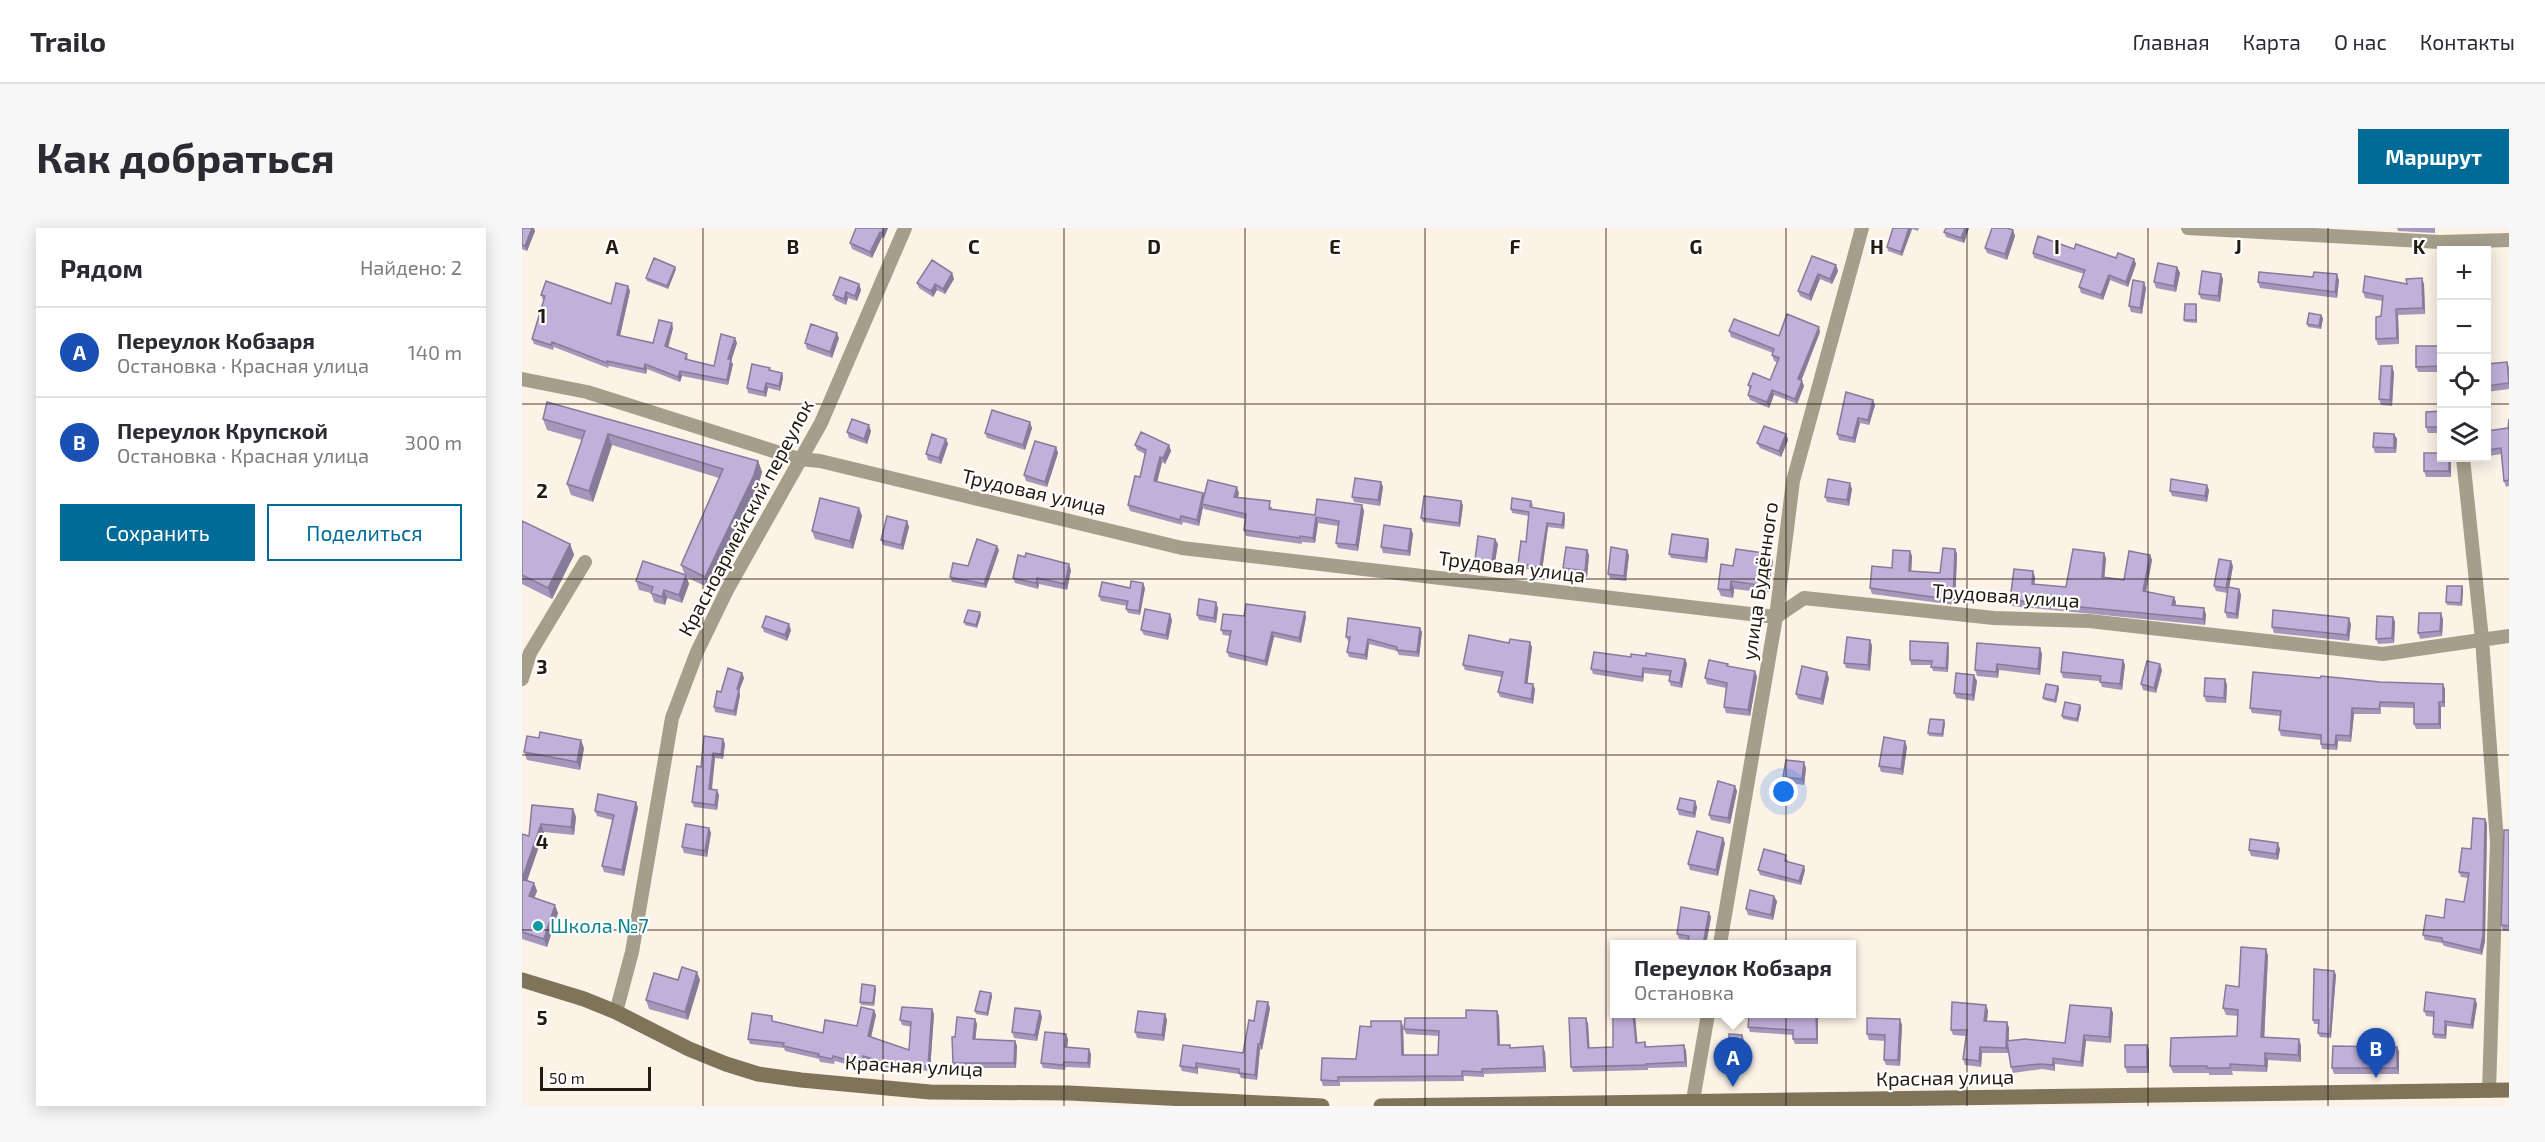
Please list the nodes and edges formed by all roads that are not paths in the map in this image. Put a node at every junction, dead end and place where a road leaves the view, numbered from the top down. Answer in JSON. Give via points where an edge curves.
{"nodes":[{"id":1,"x":905,"y":228,"type":"edge"},
{"id":2,"x":1862,"y":228,"type":"edge"},
{"id":3,"x":2188,"y":228,"type":"edge"},
{"id":4,"x":2509,"y":240,"type":"edge"},
{"id":5,"x":2451,"y":246,"type":"edge"},
{"id":6,"x":2437,"y":247,"type":"edge"},
{"id":7,"x":522,"y":379,"type":"edge"},
{"id":8,"x":799,"y":459,"type":"junction"},
{"id":9,"x":2463,"y":462,"type":"edge"},
{"id":10,"x":585,"y":562,"type":"dead end"},
{"id":11,"x":1776,"y":617,"type":"junction"},
{"id":12,"x":2509,"y":636,"type":"edge"},
{"id":13,"x":2482,"y":639,"type":"junction"},
{"id":14,"x":522,"y":680,"type":"edge"},
{"id":15,"x":1721,"y":940,"type":"edge"},
{"id":16,"x":522,"y":980,"type":"edge"},
{"id":17,"x":616,"y":1012,"type":"junction"},
{"id":18,"x":1707,"y":1018,"type":"edge"},
{"id":19,"x":2509,"y":1090,"type":"edge"},
{"id":20,"x":2488,"y":1099,"type":"edge"},
{"id":21,"x":1692,"y":1105,"type":"edge"},
{"id":22,"x":1322,"y":1106,"type":"edge"},
{"id":23,"x":1381,"y":1106,"type":"edge"}],
"edges":[{"from":1,"to":8,"type":"street","name":"Красноармейский переулок","via":[[821,423]]},
{"from":2,"to":11,"type":"street","name":"улица Будённого","via":[[1793,481]]},
{"from":3,"to":6,"type":"street"},
{"from":4,"to":5,"type":"street"},
{"from":7,"to":8,"type":"street","name":"Трудовая улица","via":[[587,392]]},
{"from":8,"to":11,"type":"street","name":"Трудовая улица","via":[[1182,548]]},
{"from":8,"to":17,"type":"street","name":"Красноармейский переулок","via":[[727,590],[697,652],[672,718],[632,952]]},
{"from":9,"to":13,"type":"street"},
{"from":10,"to":14,"type":"street","via":[[530,653]]},
{"from":11,"to":13,"type":"street","name":"Трудовая улица","via":[[1804,598],[1994,618],[2089,621],[2383,654]]},
{"from":11,"to":15,"type":"street","name":"улица Будённого"},
{"from":12,"to":13,"type":"street","name":"Трудовая улица"},
{"from":13,"to":20,"type":"street","via":[[2497,842]]},
{"from":16,"to":17,"type":"main road","name":"Красная улица"},
{"from":17,"to":22,"type":"main road","name":"Красная улица","via":[[726,1064],[758,1074],[801,1080],[930,1092],[1069,1093]]},
{"from":18,"to":21,"type":"street"},
{"from":19,"to":20,"type":"main road","name":"Красная улица"},
{"from":20,"to":21,"type":"main road","name":"Красная улица"},
{"from":21,"to":23,"type":"main road","name":"Красная улица"}]}
